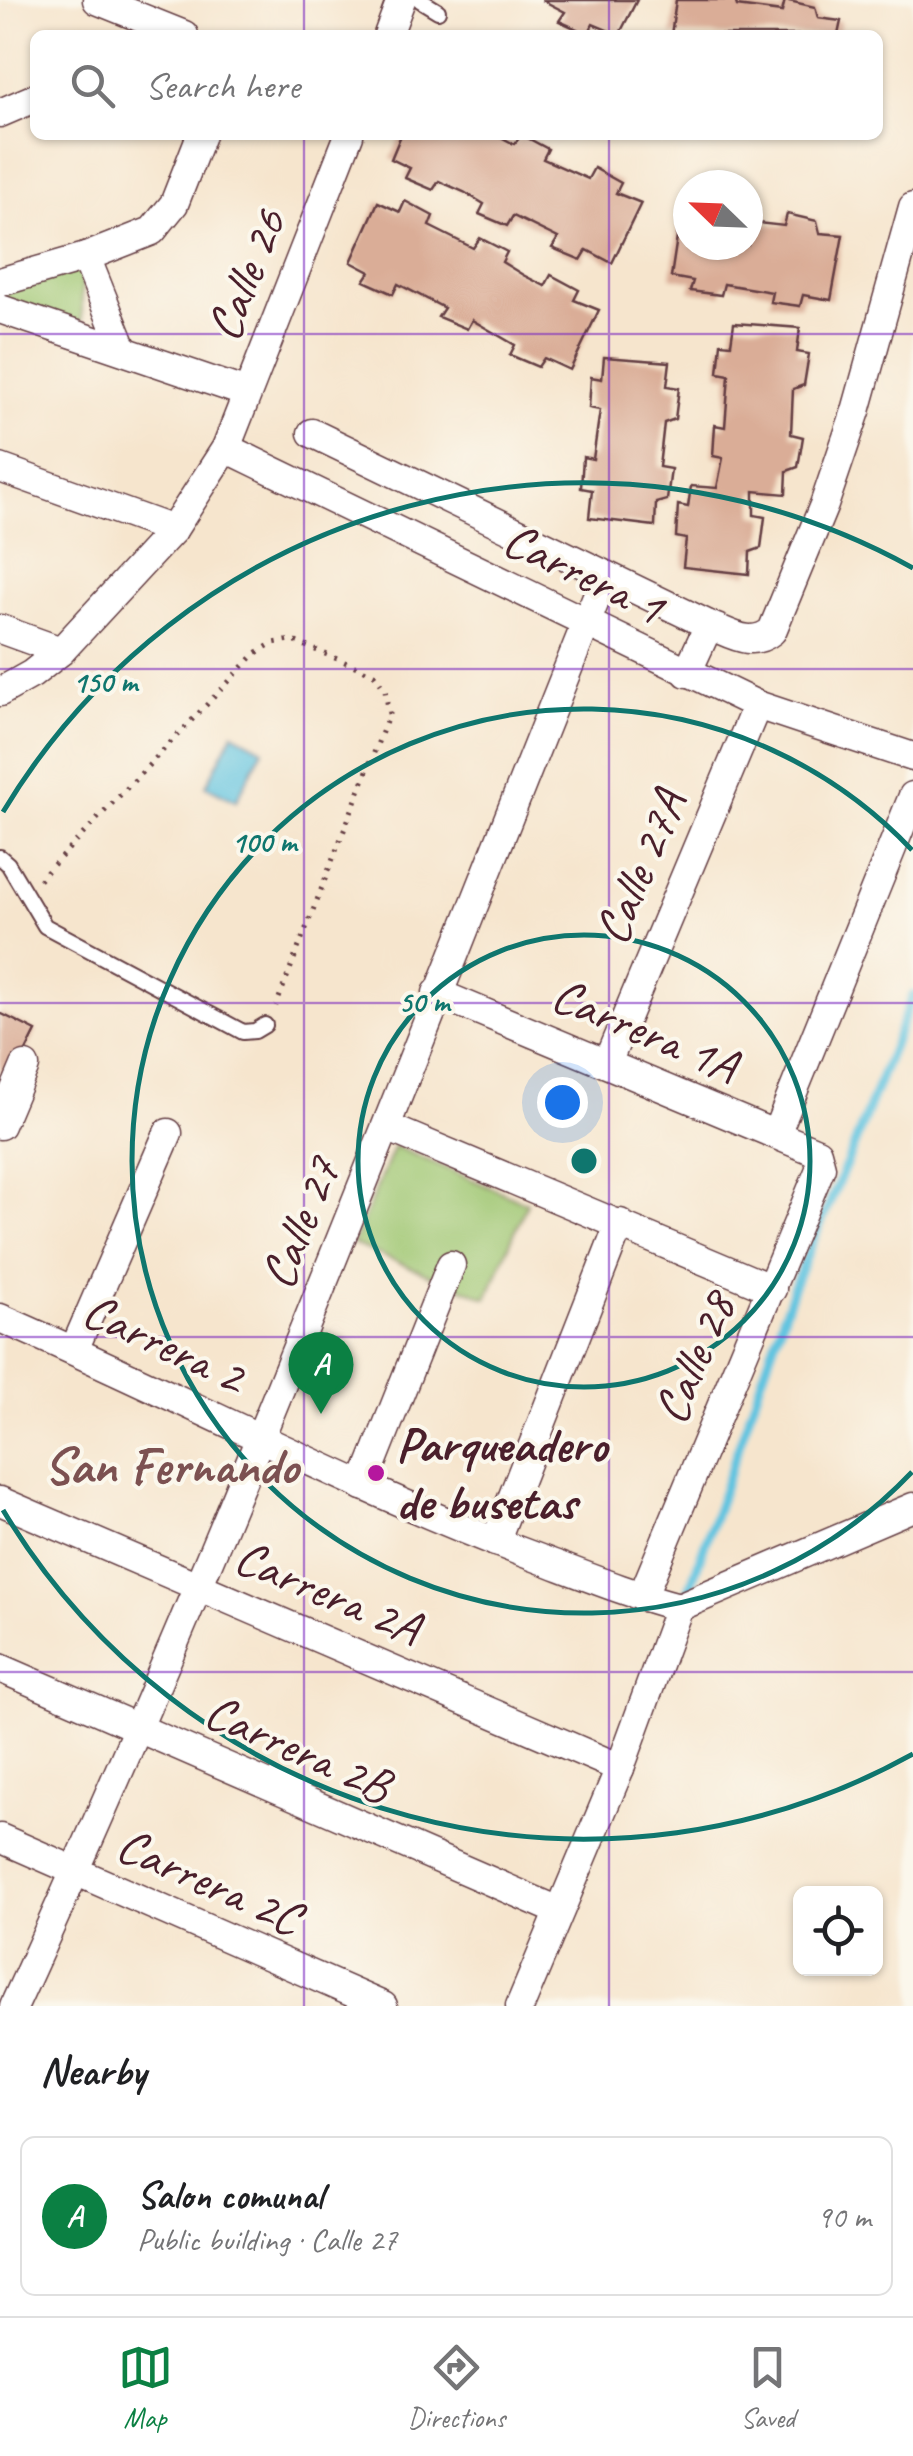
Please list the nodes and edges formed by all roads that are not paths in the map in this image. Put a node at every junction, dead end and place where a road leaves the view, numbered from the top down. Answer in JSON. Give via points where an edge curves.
{"nodes":[{"id":1,"x":401,"y":0,"type":"edge"},
{"id":2,"x":420,"y":0,"type":"edge"},
{"id":3,"x":121,"y":3,"type":"edge"},
{"id":4,"x":438,"y":11,"type":"dead end"},
{"id":5,"x":172,"y":30,"type":"edge"},
{"id":6,"x":390,"y":30,"type":"edge"},
{"id":7,"x":30,"y":100,"type":"edge"},
{"id":8,"x":0,"y":113,"type":"edge"},
{"id":9,"x":199,"y":140,"type":"edge"},
{"id":10,"x":347,"y":140,"type":"edge"},
{"id":11,"x":913,"y":207,"type":"edge"},
{"id":12,"x":86,"y":258,"type":"junction"},
{"id":13,"x":0,"y":282,"type":"edge"},
{"id":14,"x":0,"y":309,"type":"edge"},
{"id":15,"x":123,"y":349,"type":"junction"},
{"id":16,"x":248,"y":393,"type":"junction"},
{"id":17,"x":312,"y":432,"type":"dead end"},
{"id":18,"x":226,"y":448,"type":"junction"},
{"id":19,"x":0,"y":468,"type":"edge"},
{"id":20,"x":173,"y":530,"type":"junction"},
{"id":21,"x":605,"y":576,"type":"junction"},
{"id":22,"x":586,"y":625,"type":"junction"},
{"id":23,"x":709,"y":625,"type":"junction"},
{"id":24,"x":0,"y":629,"type":"edge"},
{"id":25,"x":62,"y":651,"type":"junction"},
{"id":26,"x":688,"y":672,"type":"junction"},
{"id":27,"x":0,"y":692,"type":"edge"},
{"id":28,"x":757,"y":705,"type":"junction"},
{"id":29,"x":913,"y":756,"type":"edge"},
{"id":30,"x":913,"y":796,"type":"edge"},
{"id":31,"x":0,"y":857,"type":"edge"},
{"id":32,"x":437,"y":993,"type":"junction"},
{"id":33,"x":265,"y":1025,"type":"road end"},
{"id":34,"x":606,"y":1063,"type":"junction"},
{"id":35,"x":25,"y":1066,"type":"dead end"},
{"id":36,"x":0,"y":1125,"type":"edge"},
{"id":37,"x":386,"y":1127,"type":"junction"},
{"id":38,"x":168,"y":1132,"type":"dead end"},
{"id":39,"x":776,"y":1134,"type":"junction"},
{"id":40,"x":816,"y":1152,"type":"joint"},
{"id":41,"x":620,"y":1223,"type":"junction"},
{"id":42,"x":451,"y":1265,"type":"dead end"},
{"id":43,"x":772,"y":1289,"type":"junction"},
{"id":44,"x":0,"y":1318,"type":"edge"},
{"id":45,"x":74,"y":1350,"type":"junction"},
{"id":46,"x":262,"y":1439,"type":"junction"},
{"id":47,"x":363,"y":1486,"type":"junction"},
{"id":48,"x":0,"y":1501,"type":"edge"},
{"id":49,"x":913,"y":1507,"type":"edge"},
{"id":50,"x":495,"y":1542,"type":"junction"},
{"id":51,"x":198,"y":1585,"type":"junction"},
{"id":52,"x":642,"y":1597,"type":"junction"},
{"id":53,"x":680,"y":1607,"type":"junction"},
{"id":54,"x":0,"y":1668,"type":"edge"},
{"id":55,"x":138,"y":1728,"type":"junction"},
{"id":56,"x":620,"y":1768,"type":"junction"},
{"id":57,"x":0,"y":1838,"type":"edge"},
{"id":58,"x":76,"y":1872,"type":"junction"},
{"id":59,"x":559,"y":1911,"type":"junction"},
{"id":60,"x":14,"y":2006,"type":"edge"},
{"id":61,"x":383,"y":2006,"type":"edge"},
{"id":62,"x":520,"y":2006,"type":"edge"}],
"edges":[{"from":1,"to":6,"type":"street"},
{"from":2,"to":4,"type":"lane"},
{"from":3,"to":5,"type":"street"},
{"from":7,"to":8,"type":"street"},
{"from":9,"to":12,"type":"street","via":[[174,204],[152,230]]},
{"from":10,"to":16,"type":"street","name":"Calle 26"},
{"from":11,"to":23,"type":"street","via":[[856,411],[772,631],[748,641]]},
{"from":12,"to":13,"type":"street"},
{"from":12,"to":15,"type":"street"},
{"from":14,"to":15,"type":"street"},
{"from":15,"to":16,"type":"street"},
{"from":16,"to":18,"type":"street","name":"Calle 26"},
{"from":17,"to":21,"type":"street"},
{"from":18,"to":20,"type":"street","name":"Calle 26"},
{"from":18,"to":22,"type":"street","name":"Carrera 1"},
{"from":19,"to":20,"type":"street"},
{"from":20,"to":25,"type":"street","name":"Calle 26"},
{"from":21,"to":22,"type":"street","name":"Calle 27"},
{"from":21,"to":23,"type":"street"},
{"from":22,"to":26,"type":"street","name":"Carrera 1"},
{"from":22,"to":32,"type":"street","name":"Calle 27"},
{"from":23,"to":26,"type":"street"},
{"from":24,"to":25,"type":"street"},
{"from":25,"to":27,"type":"street","name":"Calle 26"},
{"from":26,"to":28,"type":"street","name":"Carrera 1"},
{"from":28,"to":29,"type":"street","name":"Carrera 1"},
{"from":28,"to":34,"type":"street","name":"Calle 27A"},
{"from":30,"to":39,"type":"street"},
{"from":31,"to":33,"type":"lane","via":[[45,926],[243,1032]]},
{"from":32,"to":34,"type":"street","name":"Carrera 1A"},
{"from":32,"to":37,"type":"street","name":"Calle 27"},
{"from":34,"to":39,"type":"street","name":"Carrera 1A"},
{"from":35,"to":36,"type":"street"},
{"from":37,"to":41,"type":"street"},
{"from":37,"to":46,"type":"street","name":"Calle 27"},
{"from":38,"to":45,"type":"street"},
{"from":39,"to":40,"type":"street","name":"Carrera 1A"},
{"from":40,"to":43,"type":"street","name":"Calle 28","via":[[821,1168]]},
{"from":41,"to":43,"type":"street"},
{"from":41,"to":50,"type":"street"},
{"from":42,"to":47,"type":"street"},
{"from":43,"to":52,"type":"street","name":"Calle 28"},
{"from":44,"to":45,"type":"street","name":"Carrera 2"},
{"from":45,"to":46,"type":"street","name":"Carrera 2"},
{"from":46,"to":47,"type":"street","name":"Carrera 2"},
{"from":46,"to":51,"type":"street","name":"Calle 27"},
{"from":47,"to":50,"type":"street","name":"Carrera 2"},
{"from":48,"to":51,"type":"street","name":"Carrera 2A"},
{"from":49,"to":53,"type":"street"},
{"from":50,"to":52,"type":"street","name":"Carrera 2"},
{"from":51,"to":55,"type":"street","name":"Calle 27"},
{"from":51,"to":56,"type":"street","name":"Carrera 2A"},
{"from":52,"to":53,"type":"street","name":"Carrera 2"},
{"from":53,"to":56,"type":"street"},
{"from":54,"to":55,"type":"street","name":"Carrera 2B"},
{"from":55,"to":58,"type":"street","name":"Calle 27"},
{"from":55,"to":59,"type":"street","name":"Carrera 2B"},
{"from":56,"to":59,"type":"street"},
{"from":57,"to":58,"type":"street","name":"Carrera 2C"},
{"from":58,"to":60,"type":"street","name":"Calle 27"},
{"from":58,"to":61,"type":"street","name":"Carrera 2C"},
{"from":59,"to":62,"type":"street"}]}
